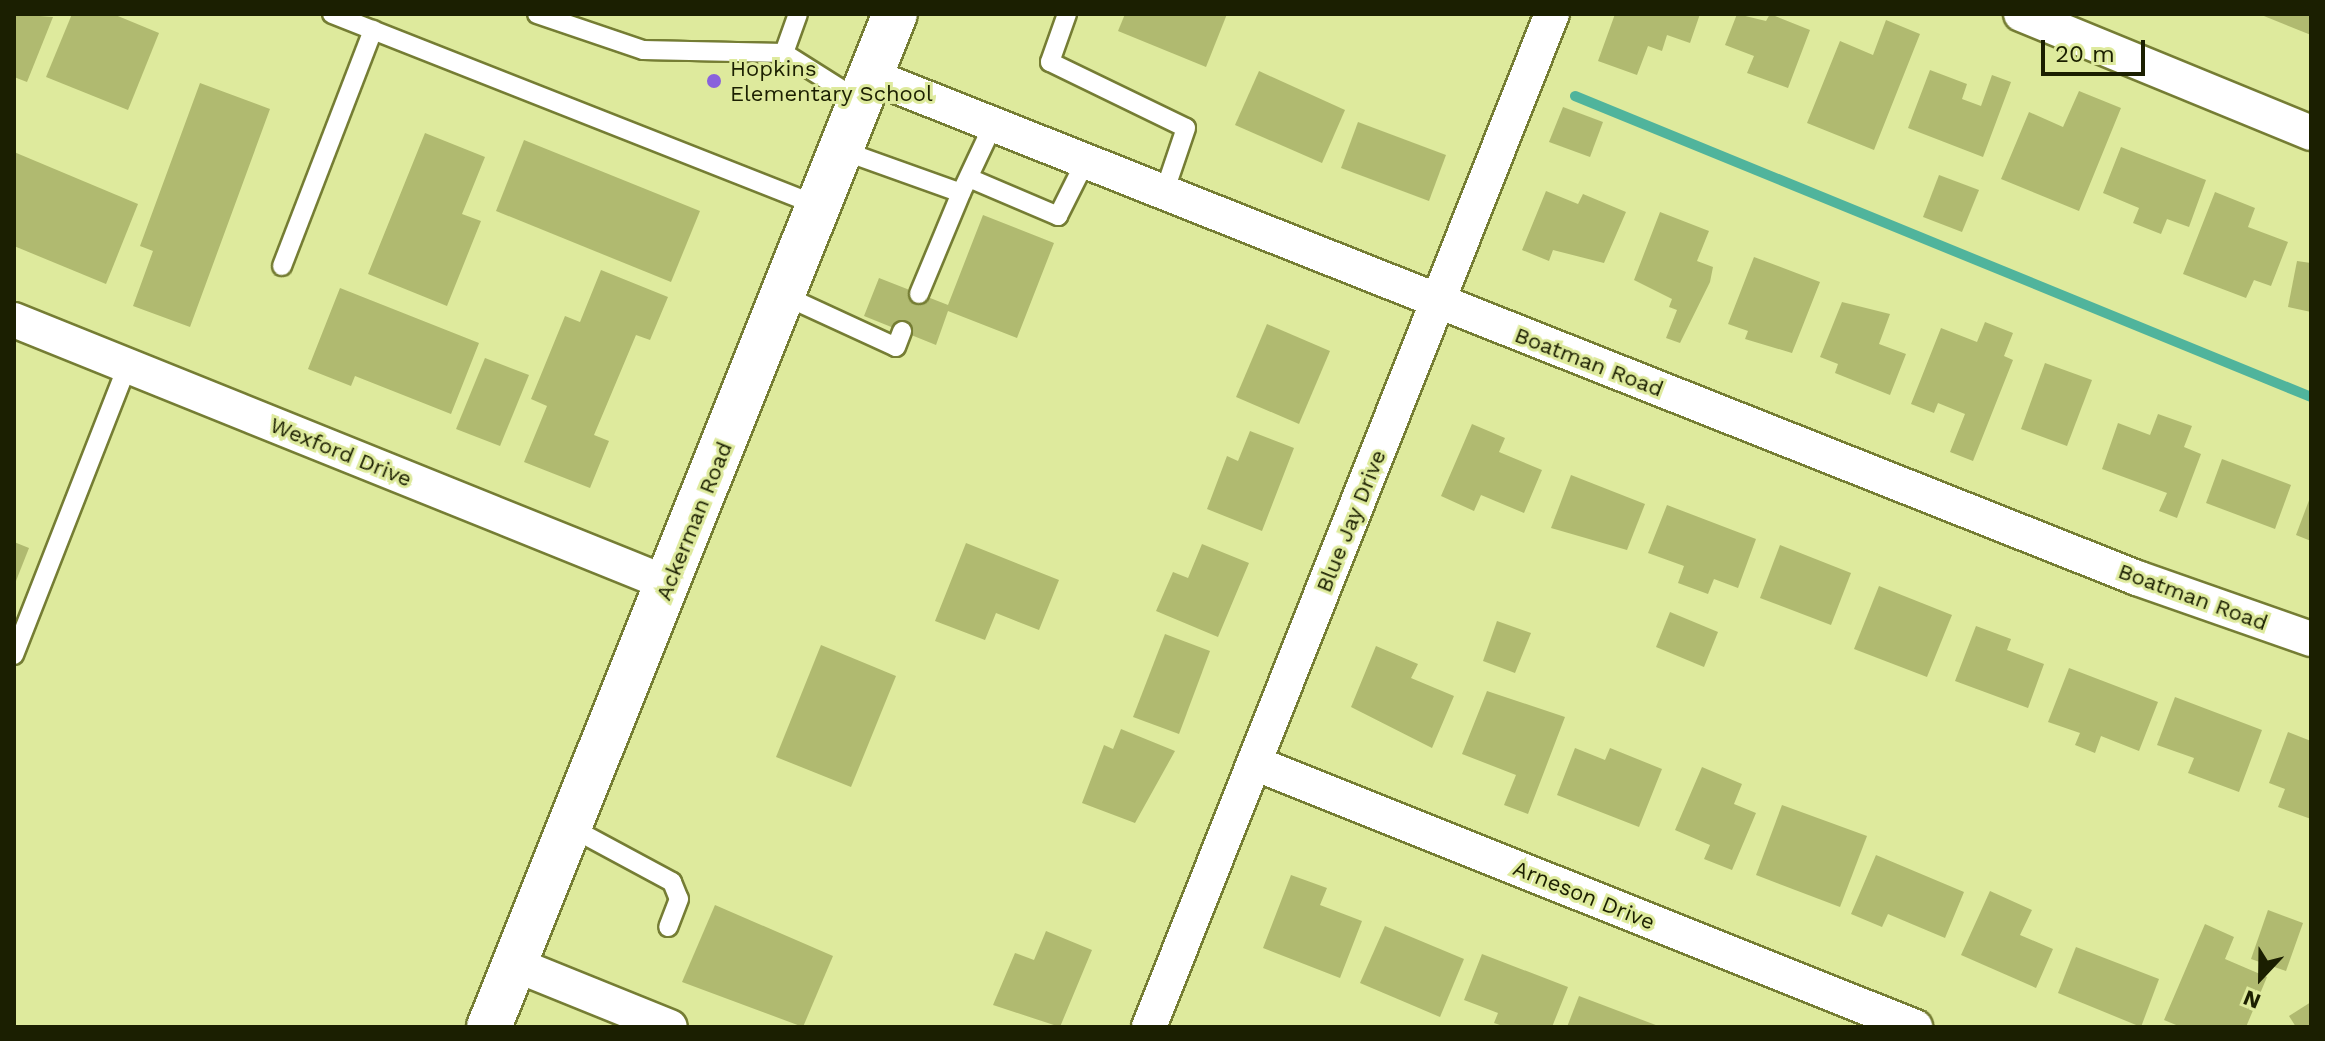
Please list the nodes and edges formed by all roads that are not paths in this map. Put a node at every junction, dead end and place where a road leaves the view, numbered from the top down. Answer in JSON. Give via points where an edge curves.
{"nodes":[{"id":1,"x":332,"y":14,"type":"edge"},
{"id":2,"x":537,"y":14,"type":"edge"},
{"id":3,"x":798,"y":14,"type":"edge"},
{"id":4,"x":895,"y":14,"type":"edge"},
{"id":5,"x":1067,"y":14,"type":"edge"},
{"id":6,"x":1552,"y":14,"type":"edge"},
{"id":7,"x":2021,"y":14,"type":"edge"},
{"id":8,"x":373,"y":30,"type":"junction"},
{"id":9,"x":784,"y":53,"type":"junction"},
{"id":10,"x":866,"y":88,"type":"junction"},
{"id":11,"x":993,"y":125,"type":"junction"},
{"id":12,"x":2311,"y":133,"type":"edge"},
{"id":13,"x":841,"y":150,"type":"junction"},
{"id":14,"x":1085,"y":162,"type":"junction"},
{"id":15,"x":965,"y":186,"type":"junction"},
{"id":16,"x":1164,"y":193,"type":"junction"},
{"id":17,"x":819,"y":206,"type":"junction"},
{"id":18,"x":282,"y":266,"type":"dead end"},
{"id":19,"x":919,"y":294,"type":"dead end"},
{"id":20,"x":783,"y":295,"type":"junction"},
{"id":21,"x":1438,"y":303,"type":"junction"},
{"id":22,"x":14,"y":320,"type":"edge"},
{"id":23,"x":902,"y":331,"type":"dead end"},
{"id":24,"x":127,"y":366,"type":"junction"},
{"id":25,"x":669,"y":584,"type":"junction"},
{"id":26,"x":2311,"y":639,"type":"edge"},
{"id":27,"x":14,"y":655,"type":"edge"},
{"id":28,"x":1254,"y":763,"type":"junction"},
{"id":29,"x":570,"y":827,"type":"junction"},
{"id":30,"x":668,"y":927,"type":"dead end"},
{"id":31,"x":514,"y":964,"type":"junction"},
{"id":32,"x":489,"y":1027,"type":"edge"},
{"id":33,"x":670,"y":1027,"type":"edge"},
{"id":34,"x":1149,"y":1027,"type":"edge"},
{"id":35,"x":1915,"y":1027,"type":"edge"}],
"edges":[{"from":1,"to":8,"type":"lane"},
{"from":2,"to":9,"type":"lane","via":[[643,50]]},
{"from":3,"to":9,"type":"lane"},
{"from":4,"to":10,"type":"street","name":"Ackerman Road"},
{"from":5,"to":16,"type":"lane","via":[[1050,62],[1186,128]]},
{"from":6,"to":21,"type":"street","name":"Blue Jay Drive"},
{"from":7,"to":12,"type":"street"},
{"from":8,"to":17,"type":"lane"},
{"from":8,"to":18,"type":"lane"},
{"from":9,"to":10,"type":"lane"},
{"from":10,"to":11,"type":"street","name":"Boatman Road"},
{"from":10,"to":13,"type":"street","name":"Ackerman Road"},
{"from":11,"to":14,"type":"street","name":"Boatman Road"},
{"from":11,"to":15,"type":"lane"},
{"from":13,"to":15,"type":"lane"},
{"from":13,"to":17,"type":"street","name":"Ackerman Road"},
{"from":14,"to":15,"type":"lane","via":[[1058,216]]},
{"from":14,"to":16,"type":"street","name":"Boatman Road"},
{"from":15,"to":19,"type":"lane"},
{"from":16,"to":21,"type":"street","name":"Boatman Road"},
{"from":17,"to":20,"type":"street","name":"Ackerman Road"},
{"from":20,"to":23,"type":"lane","via":[[896,347]]},
{"from":20,"to":25,"type":"street","name":"Ackerman Road"},
{"from":21,"to":26,"type":"street","name":"Boatman Road"},
{"from":21,"to":28,"type":"street","name":"Blue Jay Drive"},
{"from":22,"to":24,"type":"street","name":"Wexford Drive"},
{"from":24,"to":25,"type":"street","name":"Wexford Drive"},
{"from":24,"to":27,"type":"lane"},
{"from":25,"to":29,"type":"street","name":"Ackerman Road"},
{"from":28,"to":34,"type":"street","name":"Blue Jay Drive"},
{"from":28,"to":35,"type":"street","name":"Arneson Drive"},
{"from":29,"to":30,"type":"lane","via":[[672,882],[679,899]]},
{"from":29,"to":31,"type":"street","name":"Ackerman Road"},
{"from":31,"to":32,"type":"street","name":"Ackerman Road"},
{"from":31,"to":33,"type":"street"}]}
